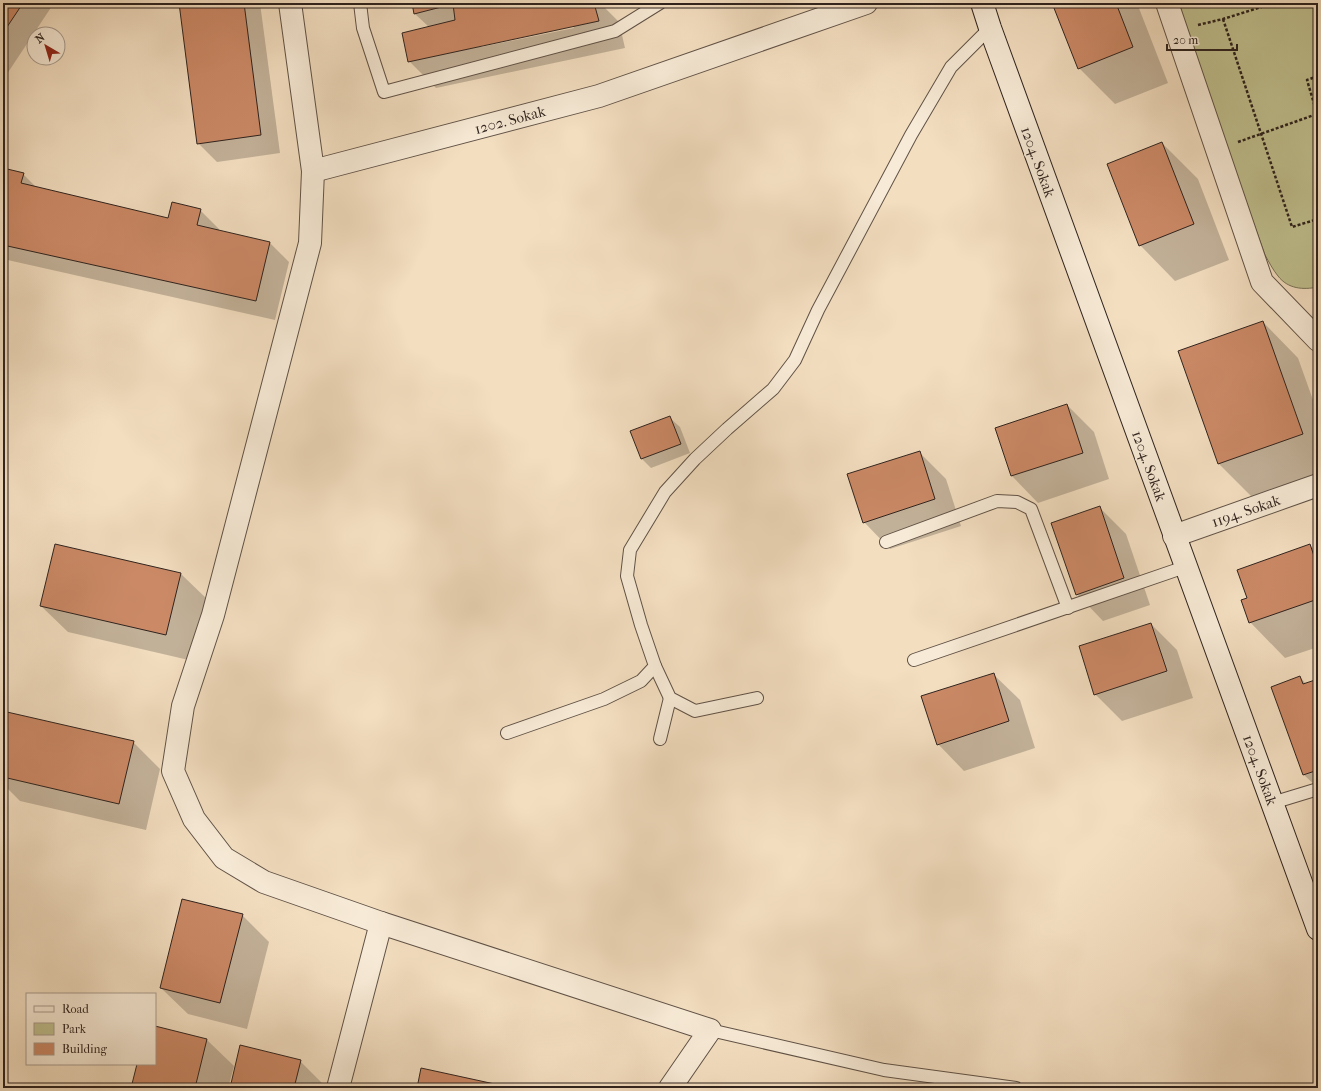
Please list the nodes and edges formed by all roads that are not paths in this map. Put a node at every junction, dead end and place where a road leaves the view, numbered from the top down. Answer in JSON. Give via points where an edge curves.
{"nodes":[{"id":1,"x":290,"y":3,"type":"edge"},
{"id":2,"x":360,"y":3,"type":"edge"},
{"id":3,"x":660,"y":3,"type":"edge"},
{"id":4,"x":866,"y":3,"type":"edge"},
{"id":5,"x":982,"y":3,"type":"edge"},
{"id":6,"x":1167,"y":3,"type":"edge"},
{"id":7,"x":990,"y":28,"type":"junction"},
{"id":8,"x":313,"y":171,"type":"junction"},
{"id":9,"x":1318,"y":340,"type":"edge"},
{"id":10,"x":1318,"y":485,"type":"edge"},
{"id":11,"x":1174,"y":536,"type":"junction"},
{"id":12,"x":886,"y":542,"type":"dead end"},
{"id":13,"x":1185,"y":567,"type":"junction"},
{"id":14,"x":1068,"y":608,"type":"junction"},
{"id":15,"x":914,"y":660,"type":"dead end"},
{"id":16,"x":655,"y":666,"type":"junction"},
{"id":17,"x":670,"y":698,"type":"junction"},
{"id":18,"x":757,"y":698,"type":"dead end"},
{"id":19,"x":507,"y":733,"type":"dead end"},
{"id":20,"x":660,"y":739,"type":"dead end"},
{"id":21,"x":1318,"y":789,"type":"edge"},
{"id":22,"x":1272,"y":803,"type":"junction"},
{"id":23,"x":381,"y":923,"type":"junction"},
{"id":24,"x":1318,"y":929,"type":"edge"},
{"id":25,"x":710,"y":1030,"type":"junction"},
{"id":26,"x":338,"y":1088,"type":"edge"},
{"id":27,"x":670,"y":1088,"type":"edge"},
{"id":28,"x":1016,"y":1088,"type":"edge"}],
"edges":[{"from":1,"to":8,"type":"street"},
{"from":2,"to":3,"type":"lane","via":[[363,28],[384,92],[615,31]]},
{"from":4,"to":8,"type":"street","name":"1202. Sokak","via":[[599,96]]},
{"from":5,"to":7,"type":"street","name":"1204. Sokak"},
{"from":6,"to":9,"type":"street","via":[[1262,282]]},
{"from":7,"to":11,"type":"street","name":"1204. Sokak"},
{"from":7,"to":16,"type":"lane","via":[[951,67],[911,135],[818,310],[795,360],[773,389],[721,434],[665,492],[630,550],[627,576],[640,625]]},
{"from":8,"to":23,"type":"street","via":[[310,242],[213,615],[183,706],[173,771],[194,819],[224,858],[264,882]]},
{"from":10,"to":11,"type":"street","name":"1194. Sokak"},
{"from":11,"to":13,"type":"street","name":"1204. Sokak"},
{"from":12,"to":14,"type":"lane","via":[[997,501],[1017,502],[1031,509]]},
{"from":13,"to":14,"type":"lane"},
{"from":13,"to":22,"type":"street","name":"1204. Sokak"},
{"from":14,"to":15,"type":"lane"},
{"from":16,"to":17,"type":"lane"},
{"from":16,"to":19,"type":"lane","via":[[641,681],[604,699]]},
{"from":17,"to":18,"type":"lane","via":[[695,711]]},
{"from":17,"to":20,"type":"lane"},
{"from":21,"to":22,"type":"lane"},
{"from":22,"to":24,"type":"street","name":"1204. Sokak"},
{"from":23,"to":25,"type":"street"},
{"from":23,"to":26,"type":"street"},
{"from":25,"to":27,"type":"street"},
{"from":25,"to":28,"type":"lane","via":[[884,1070]]}]}
